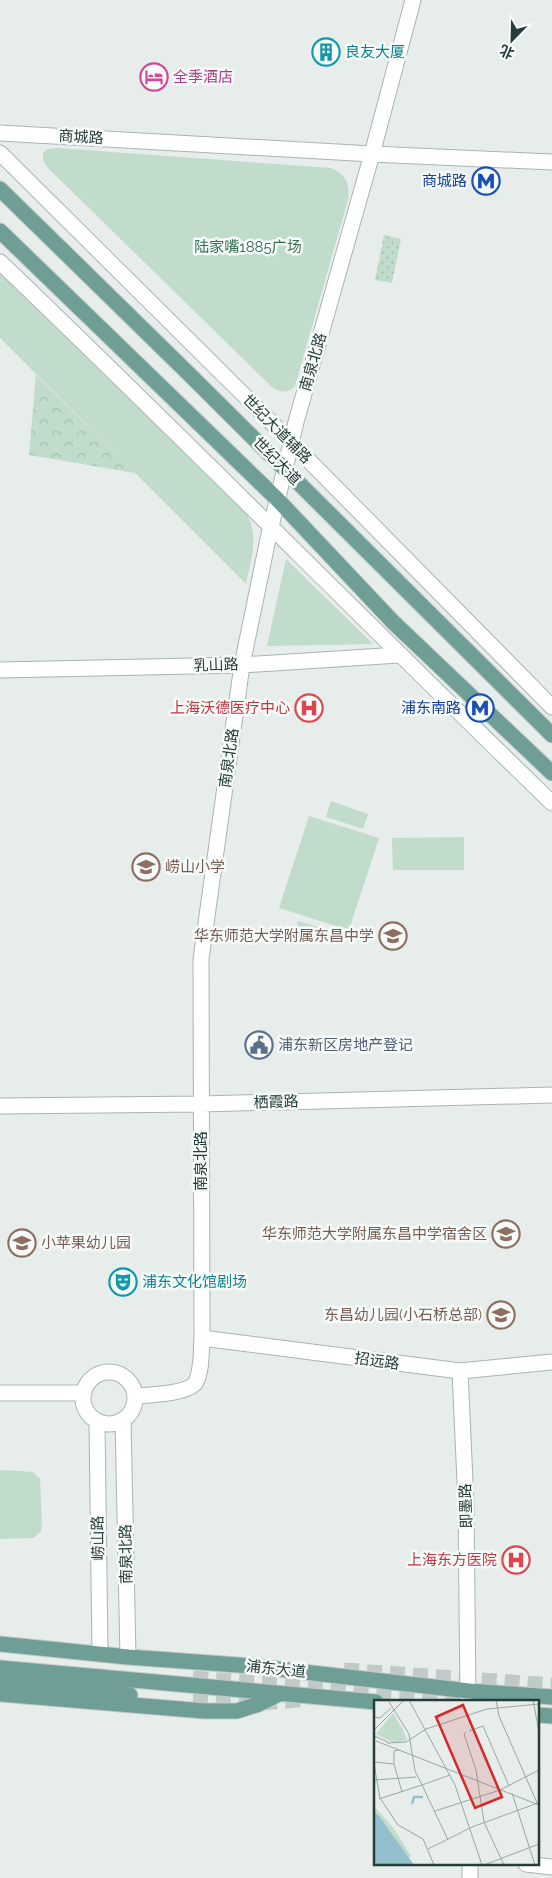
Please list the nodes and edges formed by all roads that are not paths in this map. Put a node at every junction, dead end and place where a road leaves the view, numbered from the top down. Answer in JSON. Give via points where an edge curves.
{"nodes":[{"id":1,"x":413,"y":0,"type":"edge"},
{"id":2,"x":0,"y":133,"type":"edge"},
{"id":3,"x":0,"y":153,"type":"edge"},
{"id":4,"x":372,"y":154,"type":"junction"},
{"id":5,"x":552,"y":162,"type":"edge"},
{"id":6,"x":0,"y":189,"type":"edge"},
{"id":7,"x":0,"y":231,"type":"edge"},
{"id":8,"x":0,"y":262,"type":"edge"},
{"id":9,"x":291,"y":443,"type":"junction"},
{"id":10,"x":284,"y":470,"type":"junction"},
{"id":11,"x":277,"y":499,"type":"junction"},
{"id":12,"x":271,"y":527,"type":"junction"},
{"id":13,"x":393,"y":622,"type":"junction"},
{"id":14,"x":399,"y":655,"type":"junction"},
{"id":15,"x":242,"y":664,"type":"junction"},
{"id":16,"x":0,"y":670,"type":"edge"},
{"id":17,"x":552,"y":707,"type":"edge"},
{"id":18,"x":552,"y":735,"type":"edge"},
{"id":19,"x":552,"y":773,"type":"edge"},
{"id":20,"x":552,"y":803,"type":"edge"},
{"id":21,"x":552,"y":1095,"type":"edge"},
{"id":22,"x":201,"y":1104,"type":"junction"},
{"id":23,"x":0,"y":1106,"type":"edge"},
{"id":24,"x":202,"y":1338,"type":"junction"},
{"id":25,"x":552,"y":1362,"type":"edge"},
{"id":26,"x":460,"y":1371,"type":"junction"},
{"id":27,"x":0,"y":1393,"type":"edge"},
{"id":28,"x":84,"y":1393,"type":"junction"},
{"id":29,"x":135,"y":1396,"type":"junction"},
{"id":30,"x":123,"y":1420,"type":"junction"},
{"id":31,"x":97,"y":1421,"type":"junction"},
{"id":32,"x":0,"y":1644,"type":"edge"},
{"id":33,"x":100,"y":1654,"type":"junction"},
{"id":34,"x":128,"y":1657,"type":"junction"},
{"id":35,"x":0,"y":1668,"type":"edge"},
{"id":36,"x":0,"y":1683,"type":"edge"},
{"id":37,"x":0,"y":1694,"type":"edge"},
{"id":38,"x":280,"y":1694,"type":"junction"},
{"id":39,"x":468,"y":1696,"type":"edge"},
{"id":40,"x":552,"y":1697,"type":"edge"},
{"id":41,"x":193,"y":1701,"type":"tunnel mouth"},
{"id":42,"x":374,"y":1702,"type":"edge"}],
"edges":[{"from":1,"to":4,"type":"street","name":"南泉北路"},
{"from":2,"to":4,"type":"street","name":"商城路"},
{"from":3,"to":9,"type":"street","name":"世纪大道辅路"},
{"from":4,"to":5,"type":"street","name":"商城路"},
{"from":4,"to":9,"type":"street","name":"南泉北路"},
{"from":6,"to":10,"type":"main road","name":"世纪大道"},
{"from":7,"to":11,"type":"main road","name":"世纪大道"},
{"from":8,"to":12,"type":"street"},
{"from":9,"to":10,"type":"street","name":"南泉北路"},
{"from":9,"to":17,"type":"street","name":"世纪大道辅路"},
{"from":10,"to":11,"type":"street","name":"南泉北路"},
{"from":10,"to":18,"type":"main road","name":"世纪大道"},
{"from":11,"to":12,"type":"street","name":"南泉北路"},
{"from":11,"to":13,"type":"main road","name":"世纪大道"},
{"from":12,"to":14,"type":"street"},
{"from":12,"to":15,"type":"street","name":"南泉北路"},
{"from":13,"to":14,"type":"street"},
{"from":13,"to":19,"type":"main road","name":"世纪大道"},
{"from":14,"to":15,"type":"street","name":"乳山路"},
{"from":14,"to":20,"type":"street"},
{"from":15,"to":16,"type":"street","name":"乳山路"},
{"from":15,"to":22,"type":"street","name":"南泉北路","via":[[202,944]]},
{"from":21,"to":22,"type":"street","name":"栖霞路"},
{"from":22,"to":23,"type":"street","name":"栖霞路"},
{"from":22,"to":24,"type":"street","name":"南泉北路"},
{"from":24,"to":26,"type":"street","name":"招远路"},
{"from":24,"to":29,"type":"street","name":"南泉北路","via":[[196,1382],[191,1387]]},
{"from":25,"to":26,"type":"street","name":"招远路"},
{"from":26,"to":39,"type":"street","name":"即墨路","via":[[466,1504]]},
{"from":27,"to":28,"type":"street"},
{"from":28,"to":29,"type":"street","via":[[93,1378],[109,1372],[125,1378]]},
{"from":28,"to":31,"type":"street","via":[[86,1409]]},
{"from":29,"to":30,"type":"street","via":[[133,1408]]},
{"from":30,"to":31,"type":"street","via":[[109,1424]]},
{"from":30,"to":34,"type":"street","name":"南泉北路"},
{"from":31,"to":33,"type":"street","name":"崂山路"},
{"from":32,"to":33,"type":"main road","name":"浦东大道"},
{"from":33,"to":34,"type":"main road","name":"浦东大道"},
{"from":34,"to":39,"type":"main road","name":"浦东大道","via":[[252,1666]]},
{"from":35,"to":38,"type":"main road","name":"浦东大道"},
{"from":36,"to":41,"type":"main road"},
{"from":37,"to":38,"type":"main road","via":[[204,1712],[237,1711]]},
{"from":38,"to":42,"type":"main road","name":"浦东大道"},
{"from":39,"to":40,"type":"main road","name":"浦东大道"}]}
